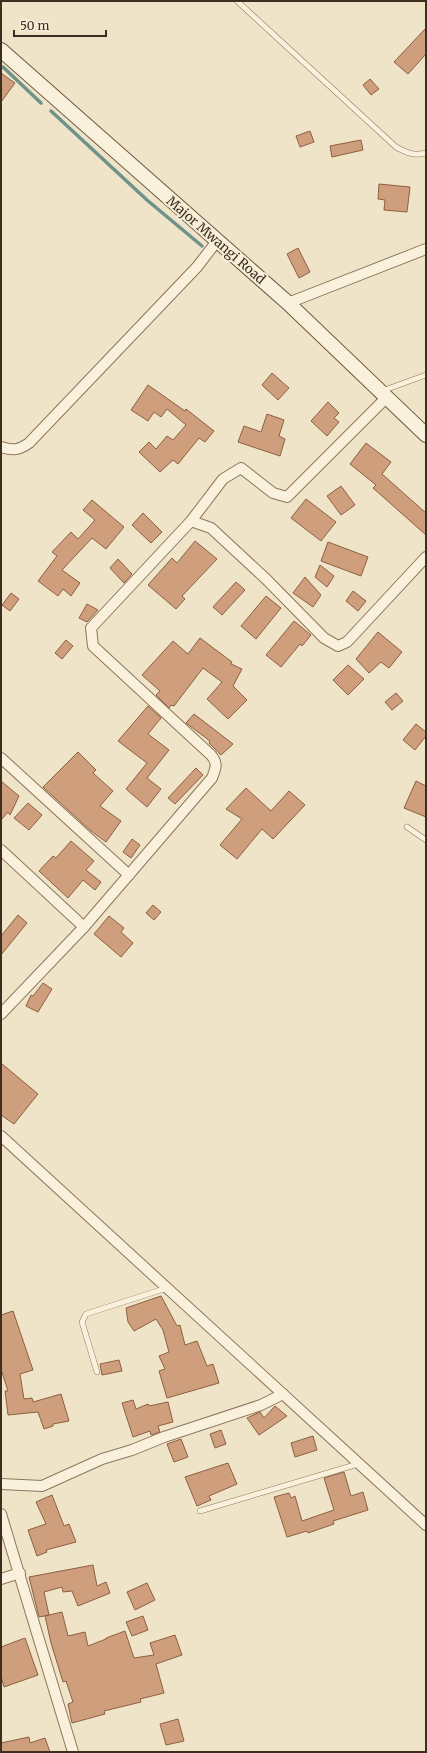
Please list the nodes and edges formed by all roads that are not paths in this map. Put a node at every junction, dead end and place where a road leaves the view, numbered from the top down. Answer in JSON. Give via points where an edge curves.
{"nodes":[{"id":1,"x":237,"y":1,"type":"edge"},
{"id":2,"x":1,"y":50,"type":"edge"},
{"id":3,"x":426,"y":153,"type":"edge"},
{"id":4,"x":217,"y":241,"type":"junction"},
{"id":5,"x":426,"y":249,"type":"edge"},
{"id":6,"x":288,"y":303,"type":"junction"},
{"id":7,"x":426,"y":375,"type":"edge"},
{"id":8,"x":383,"y":395,"type":"junction"},
{"id":9,"x":426,"y":434,"type":"edge"},
{"id":10,"x":1,"y":447,"type":"edge"},
{"id":11,"x":191,"y":521,"type":"junction"},
{"id":12,"x":426,"y":556,"type":"edge"},
{"id":13,"x":1,"y":758,"type":"edge"},
{"id":14,"x":407,"y":827,"type":"dead end"},
{"id":15,"x":426,"y":840,"type":"edge"},
{"id":16,"x":1,"y":850,"type":"edge"},
{"id":17,"x":129,"y":875,"type":"junction"},
{"id":18,"x":84,"y":926,"type":"junction"},
{"id":19,"x":1,"y":1014,"type":"edge"},
{"id":20,"x":1,"y":1136,"type":"edge"},
{"id":21,"x":167,"y":1288,"type":"junction"},
{"id":22,"x":96,"y":1372,"type":"dead end"},
{"id":23,"x":283,"y":1394,"type":"junction"},
{"id":24,"x":358,"y":1464,"type":"junction"},
{"id":25,"x":1,"y":1484,"type":"edge"},
{"id":26,"x":200,"y":1511,"type":"dead end"},
{"id":27,"x":1,"y":1514,"type":"edge"},
{"id":28,"x":426,"y":1525,"type":"edge"},
{"id":29,"x":20,"y":1573,"type":"junction"},
{"id":30,"x":1,"y":1579,"type":"edge"},
{"id":31,"x":73,"y":1752,"type":"edge"}],
"edges":[{"from":1,"to":3,"type":"lane","via":[[396,147],[407,153]]},
{"from":2,"to":4,"type":"street","name":"Major Mwangi Road"},
{"from":4,"to":6,"type":"street","name":"Major Mwangi Road"},
{"from":4,"to":10,"type":"street","via":[[196,267],[30,443],[19,450]]},
{"from":5,"to":6,"type":"street"},
{"from":6,"to":8,"type":"street","name":"Major Mwangi Road"},
{"from":7,"to":8,"type":"lane"},
{"from":8,"to":9,"type":"street","name":"Major Mwangi Road"},
{"from":8,"to":11,"type":"street","via":[[286,497],[273,493],[241,468],[223,479]]},
{"from":11,"to":12,"type":"street","via":[[210,528],[267,580],[324,638],[338,646],[347,642]]},
{"from":11,"to":17,"type":"street","via":[[91,628],[93,646],[216,760],[212,778]]},
{"from":13,"to":17,"type":"street"},
{"from":14,"to":15,"type":"lane"},
{"from":16,"to":18,"type":"street"},
{"from":17,"to":18,"type":"street"},
{"from":18,"to":19,"type":"street"},
{"from":20,"to":21,"type":"street"},
{"from":21,"to":22,"type":"lane","via":[[86,1314],[82,1322]]},
{"from":21,"to":23,"type":"street"},
{"from":23,"to":24,"type":"street"},
{"from":23,"to":25,"type":"street","via":[[261,1405],[102,1459],[42,1486]]},
{"from":24,"to":26,"type":"lane"},
{"from":24,"to":28,"type":"street"},
{"from":27,"to":29,"type":"street"},
{"from":29,"to":30,"type":"street"},
{"from":29,"to":31,"type":"street"}]}
